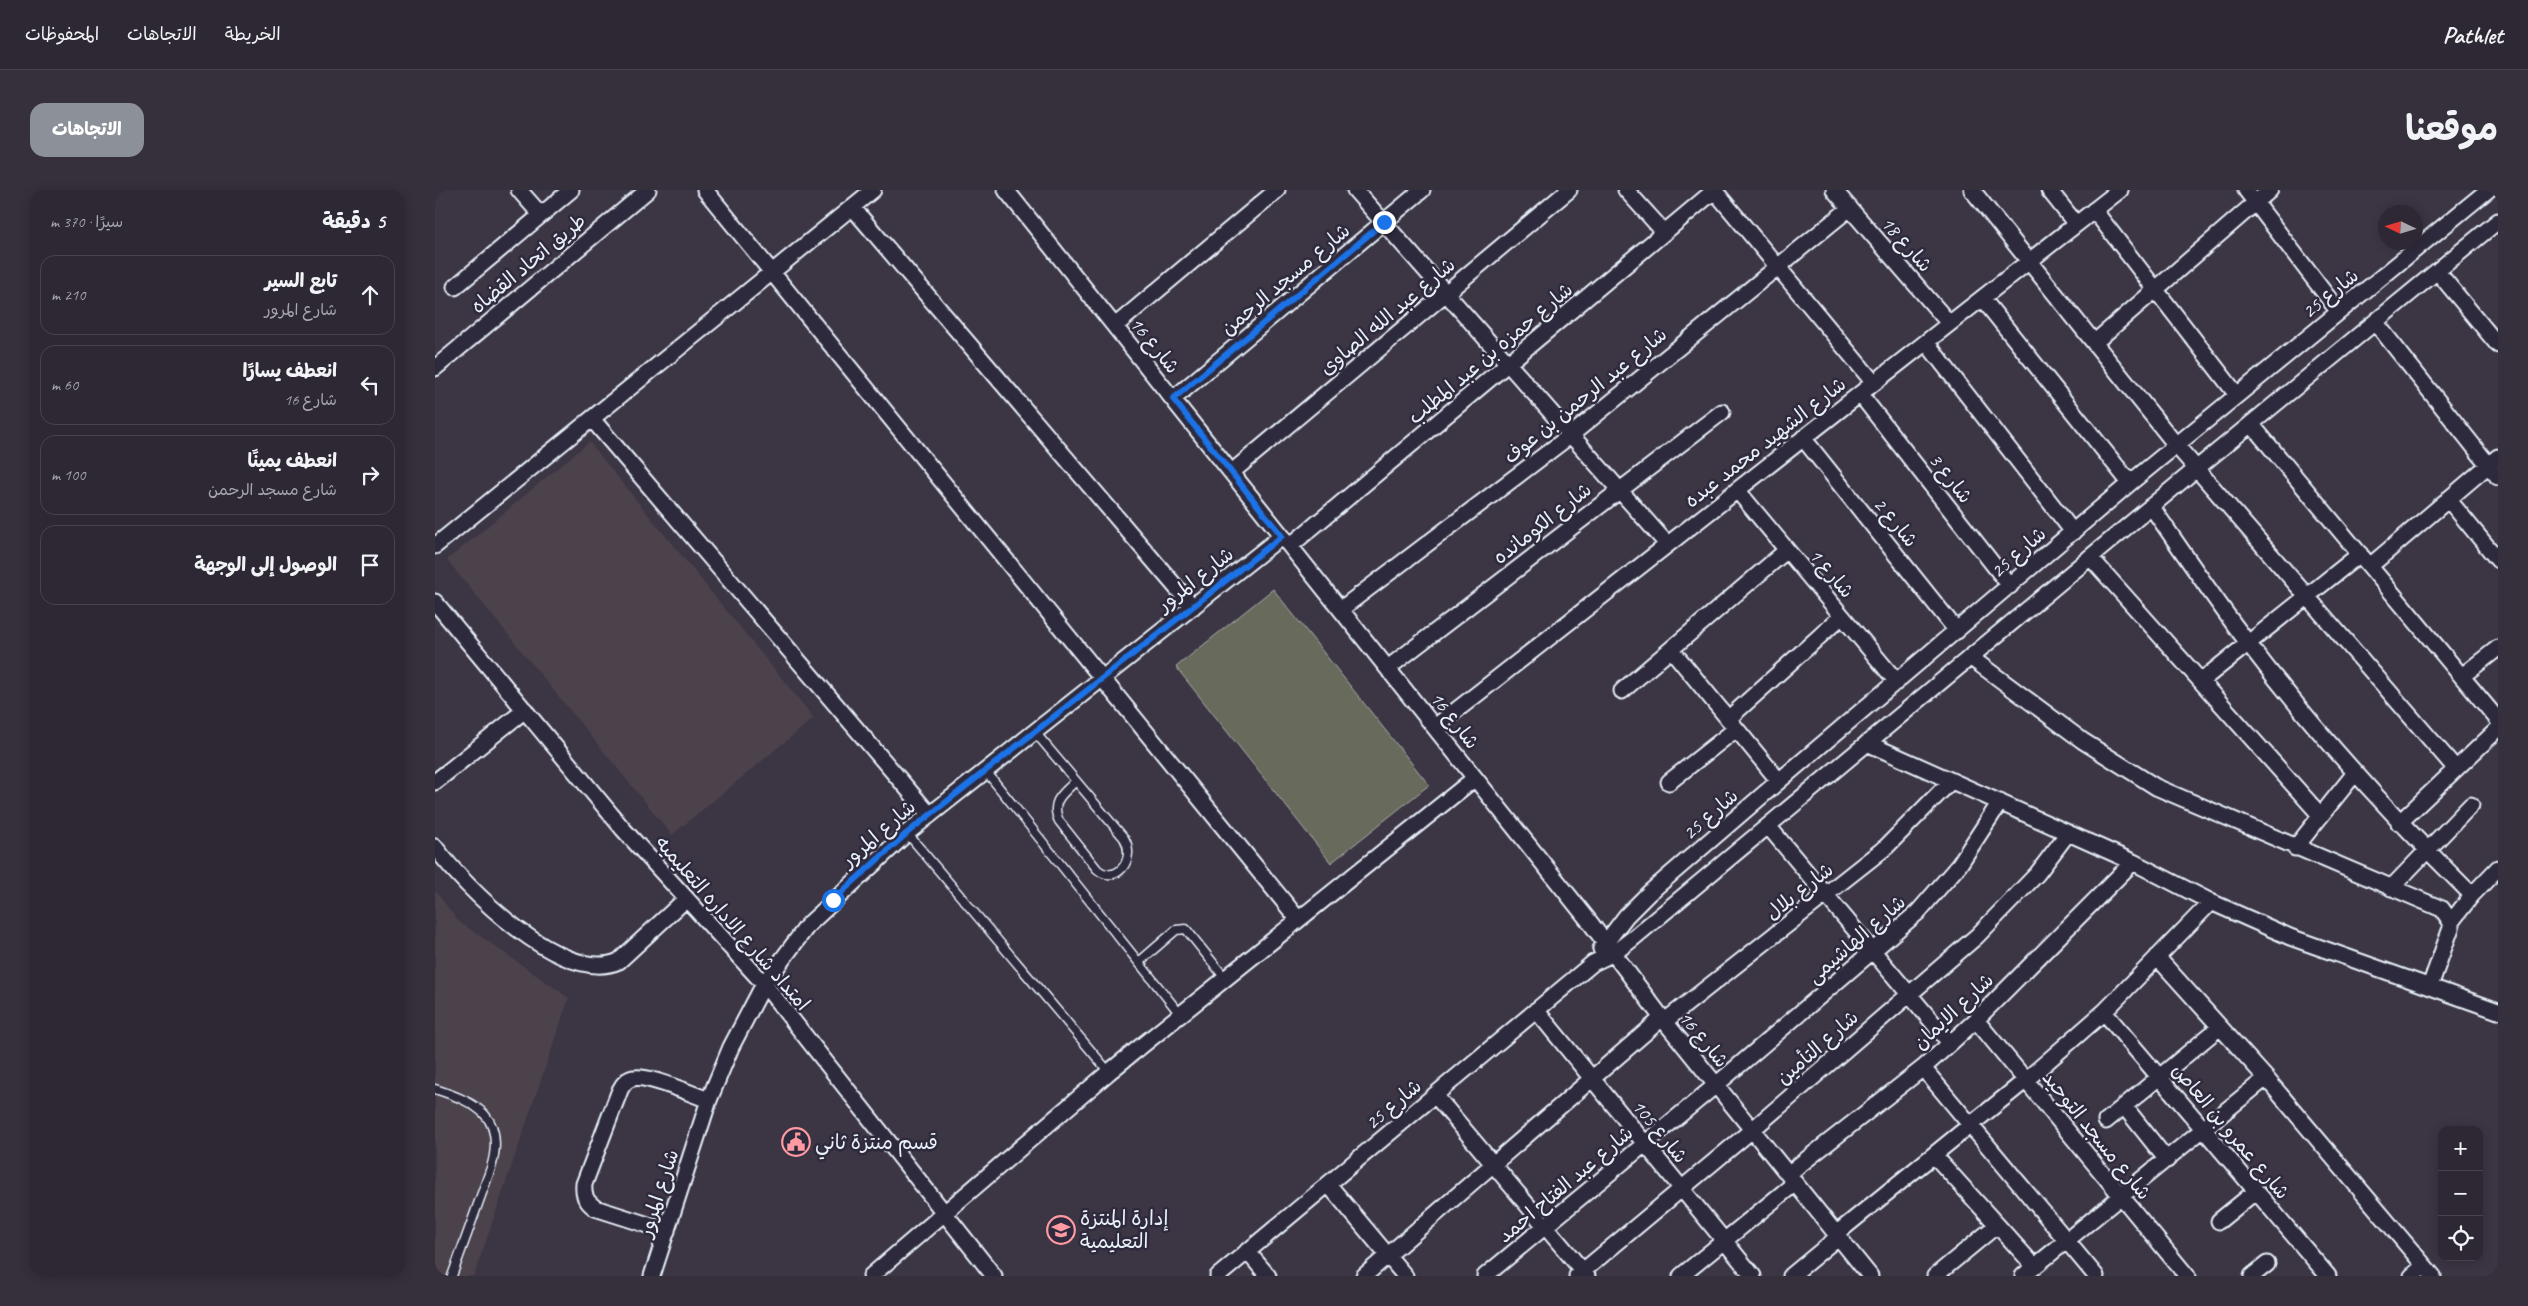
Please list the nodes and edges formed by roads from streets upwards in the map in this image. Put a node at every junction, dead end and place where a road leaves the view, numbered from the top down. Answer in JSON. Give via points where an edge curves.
{"nodes":[{"id":1,"x":519,"y":190,"type":"edge"},
{"id":2,"x":571,"y":190,"type":"edge"},
{"id":3,"x":647,"y":190,"type":"edge"},
{"id":4,"x":705,"y":190,"type":"edge"},
{"id":5,"x":873,"y":190,"type":"edge"},
{"id":6,"x":1277,"y":190,"type":"edge"},
{"id":7,"x":1355,"y":190,"type":"edge"},
{"id":8,"x":1422,"y":190,"type":"edge"},
{"id":9,"x":1569,"y":190,"type":"edge"},
{"id":10,"x":1626,"y":190,"type":"edge"},
{"id":11,"x":1714,"y":190,"type":"edge"},
{"id":12,"x":1834,"y":190,"type":"edge"},
{"id":13,"x":1972,"y":190,"type":"edge"},
{"id":14,"x":2049,"y":190,"type":"edge"},
{"id":15,"x":2120,"y":190,"type":"edge"},
{"id":16,"x":2246,"y":190,"type":"edge"},
{"id":17,"x":2270,"y":190,"type":"edge"},
{"id":18,"x":2483,"y":192,"type":"edge"},
{"id":19,"x":1014,"y":193,"type":"edge"},
{"id":20,"x":2256,"y":203,"type":"junction"},
{"id":21,"x":852,"y":207,"type":"junction"},
{"id":22,"x":1850,"y":208,"type":"junction"},
{"id":23,"x":2094,"y":210,"type":"junction"},
{"id":24,"x":541,"y":215,"type":"junction"},
{"id":25,"x":2498,"y":221,"type":"edge"},
{"id":26,"x":1384,"y":222,"type":"junction"},
{"id":27,"x":2076,"y":224,"type":"junction"},
{"id":28,"x":1664,"y":232,"type":"junction"},
{"id":29,"x":2029,"y":261,"type":"junction"},
{"id":30,"x":1777,"y":266,"type":"junction"},
{"id":31,"x":2437,"y":271,"type":"junction"},
{"id":32,"x":773,"y":272,"type":"junction"},
{"id":33,"x":455,"y":288,"type":"dead end"},
{"id":34,"x":2155,"y":290,"type":"junction"},
{"id":35,"x":1446,"y":293,"type":"junction"},
{"id":36,"x":1982,"y":298,"type":"junction"},
{"id":37,"x":2339,"y":312,"type":"junction"},
{"id":38,"x":1949,"y":323,"type":"junction"},
{"id":39,"x":2376,"y":323,"type":"junction"},
{"id":40,"x":1115,"y":326,"type":"junction"},
{"id":41,"x":1926,"y":342,"type":"junction"},
{"id":42,"x":2095,"y":342,"type":"junction"},
{"id":43,"x":2498,"y":345,"type":"edge"},
{"id":44,"x":1508,"y":364,"type":"junction"},
{"id":45,"x":435,"y":368,"type":"edge"},
{"id":46,"x":1874,"y":383,"type":"junction"},
{"id":47,"x":1860,"y":394,"type":"junction"},
{"id":48,"x":2237,"y":395,"type":"junction"},
{"id":49,"x":1173,"y":399,"type":"junction"},
{"id":50,"x":1722,"y":412,"type":"dead end"},
{"id":51,"x":592,"y":419,"type":"junction"},
{"id":52,"x":2252,"y":425,"type":"junction"},
{"id":53,"x":1571,"y":435,"type":"junction"},
{"id":54,"x":1803,"y":438,"type":"junction"},
{"id":55,"x":2175,"y":445,"type":"junction"},
{"id":56,"x":2493,"y":461,"type":"edge"},
{"id":57,"x":2196,"y":469,"type":"junction"},
{"id":58,"x":1232,"y":472,"type":"junction"},
{"id":59,"x":2498,"y":478,"type":"edge"},
{"id":60,"x":2130,"y":483,"type":"junction"},
{"id":61,"x":1618,"y":489,"type":"junction"},
{"id":62,"x":1737,"y":490,"type":"junction"},
{"id":63,"x":2449,"y":499,"type":"junction"},
{"id":64,"x":2151,"y":506,"type":"junction"},
{"id":65,"x":2073,"y":532,"type":"junction"},
{"id":66,"x":1286,"y":541,"type":"junction"},
{"id":67,"x":1667,"y":544,"type":"junction"},
{"id":68,"x":435,"y":546,"type":"edge"},
{"id":69,"x":1787,"y":550,"type":"junction"},
{"id":70,"x":2360,"y":554,"type":"junction"},
{"id":71,"x":2090,"y":557,"type":"junction"},
{"id":72,"x":2498,"y":560,"type":"edge"},
{"id":73,"x":2370,"y":566,"type":"junction"},
{"id":74,"x":2010,"y":586,"type":"junction"},
{"id":75,"x":2306,"y":596,"type":"junction"},
{"id":76,"x":435,"y":602,"type":"edge"},
{"id":77,"x":1193,"y":607,"type":"junction"},
{"id":78,"x":1341,"y":609,"type":"junction"},
{"id":79,"x":1842,"y":616,"type":"junction"},
{"id":80,"x":1957,"y":632,"type":"junction"},
{"id":81,"x":2248,"y":643,"type":"junction"},
{"id":82,"x":2498,"y":648,"type":"edge"},
{"id":83,"x":1671,"y":649,"type":"junction"},
{"id":84,"x":1970,"y":657,"type":"junction"},
{"id":85,"x":1388,"y":668,"type":"junction"},
{"id":86,"x":2462,"y":676,"type":"junction"},
{"id":87,"x":1101,"y":678,"type":"junction"},
{"id":88,"x":2201,"y":681,"type":"junction"},
{"id":89,"x":1897,"y":682,"type":"junction"},
{"id":90,"x":1623,"y":691,"type":"dead end"},
{"id":91,"x":525,"y":710,"type":"junction"},
{"id":92,"x":2498,"y":720,"type":"edge"},
{"id":93,"x":1732,"y":724,"type":"junction"},
{"id":94,"x":1435,"y":727,"type":"junction"},
{"id":95,"x":2498,"y":729,"type":"edge"},
{"id":96,"x":1867,"y":743,"type":"junction"},
{"id":97,"x":2456,"y":769,"type":"junction"},
{"id":98,"x":2355,"y":773,"type":"junction"},
{"id":99,"x":1475,"y":778,"type":"junction"},
{"id":100,"x":1779,"y":781,"type":"junction"},
{"id":101,"x":435,"y":782,"type":"edge"},
{"id":102,"x":1669,"y":782,"type":"dead end"},
{"id":103,"x":1950,"y":782,"type":"junction"},
{"id":104,"x":2000,"y":802,"type":"junction"},
{"id":105,"x":2471,"y":804,"type":"dead end"},
{"id":106,"x":929,"y":814,"type":"junction"},
{"id":107,"x":2321,"y":816,"type":"junction"},
{"id":108,"x":2399,"y":823,"type":"junction"},
{"id":109,"x":1768,"y":826,"type":"junction"},
{"id":110,"x":2068,"y":833,"type":"junction"},
{"id":111,"x":435,"y":847,"type":"edge"},
{"id":112,"x":2295,"y":848,"type":"junction"},
{"id":113,"x":2427,"y":850,"type":"junction"},
{"id":114,"x":2133,"y":862,"type":"junction"},
{"id":115,"x":2498,"y":868,"type":"edge"},
{"id":116,"x":2391,"y":888,"type":"junction"},
{"id":117,"x":1826,"y":895,"type":"junction"},
{"id":118,"x":2472,"y":895,"type":"junction"},
{"id":119,"x":686,"y":899,"type":"junction"},
{"id":120,"x":2211,"y":902,"type":"junction"},
{"id":121,"x":1298,"y":919,"type":"junction"},
{"id":122,"x":2451,"y":922,"type":"junction"},
{"id":123,"x":1610,"y":947,"type":"junction"},
{"id":124,"x":1873,"y":952,"type":"junction"},
{"id":125,"x":2157,"y":957,"type":"junction"},
{"id":126,"x":764,"y":984,"type":"junction"},
{"id":127,"x":2430,"y":986,"type":"junction"},
{"id":128,"x":1909,"y":994,"type":"junction"},
{"id":129,"x":1537,"y":1010,"type":"junction"},
{"id":130,"x":2498,"y":1011,"type":"edge"},
{"id":131,"x":2104,"y":1012,"type":"junction"},
{"id":132,"x":1663,"y":1020,"type":"junction"},
{"id":133,"x":1976,"y":1020,"type":"junction"},
{"id":134,"x":2220,"y":1028,"type":"junction"},
{"id":135,"x":1950,"y":1043,"type":"junction"},
{"id":136,"x":1923,"y":1068,"type":"junction"},
{"id":137,"x":2159,"y":1077,"type":"junction"},
{"id":138,"x":2266,"y":1078,"type":"junction"},
{"id":139,"x":1592,"y":1079,"type":"junction"},
{"id":140,"x":2026,"y":1080,"type":"junction"},
{"id":141,"x":1716,"y":1085,"type":"junction"},
{"id":142,"x":1435,"y":1095,"type":"junction"},
{"id":143,"x":709,"y":1100,"type":"junction"},
{"id":144,"x":2124,"y":1106,"type":"junction"},
{"id":145,"x":2105,"y":1121,"type":"dead end"},
{"id":146,"x":1970,"y":1126,"type":"junction"},
{"id":147,"x":1752,"y":1130,"type":"junction"},
{"id":148,"x":2204,"y":1130,"type":"junction"},
{"id":149,"x":1645,"y":1143,"type":"junction"},
{"id":150,"x":1934,"y":1154,"type":"junction"},
{"id":151,"x":2167,"y":1160,"type":"junction"},
{"id":152,"x":1494,"y":1164,"type":"junction"},
{"id":153,"x":1791,"y":1179,"type":"junction"},
{"id":154,"x":1328,"y":1184,"type":"junction"},
{"id":155,"x":1682,"y":1188,"type":"junction"},
{"id":156,"x":2255,"y":1190,"type":"junction"},
{"id":157,"x":2121,"y":1196,"type":"junction"},
{"id":158,"x":946,"y":1212,"type":"junction"},
{"id":159,"x":2219,"y":1221,"type":"dead end"},
{"id":160,"x":1997,"y":1224,"type":"junction"},
{"id":161,"x":1545,"y":1226,"type":"junction"},
{"id":162,"x":667,"y":1231,"type":"junction"},
{"id":163,"x":1837,"y":1235,"type":"junction"},
{"id":164,"x":2067,"y":1240,"type":"junction"},
{"id":165,"x":1725,"y":1241,"type":"junction"},
{"id":166,"x":1247,"y":1251,"type":"junction"},
{"id":167,"x":1388,"y":1256,"type":"junction"},
{"id":168,"x":2267,"y":1264,"type":"dead end"},
{"id":169,"x":2029,"y":1271,"type":"edge"},
{"id":170,"x":2429,"y":1271,"type":"edge"},
{"id":171,"x":1582,"y":1274,"type":"edge"},
{"id":172,"x":652,"y":1276,"type":"edge"},
{"id":173,"x":871,"y":1276,"type":"edge"},
{"id":174,"x":994,"y":1276,"type":"edge"},
{"id":175,"x":1218,"y":1276,"type":"edge"},
{"id":176,"x":1268,"y":1276,"type":"edge"},
{"id":177,"x":1364,"y":1276,"type":"edge"},
{"id":178,"x":1405,"y":1276,"type":"edge"},
{"id":179,"x":1485,"y":1276,"type":"edge"},
{"id":180,"x":1681,"y":1276,"type":"edge"},
{"id":181,"x":1753,"y":1276,"type":"edge"},
{"id":182,"x":1791,"y":1276,"type":"edge"},
{"id":183,"x":1870,"y":1276,"type":"edge"},
{"id":184,"x":1935,"y":1276,"type":"edge"},
{"id":185,"x":2096,"y":1276,"type":"edge"},
{"id":186,"x":2187,"y":1276,"type":"edge"},
{"id":187,"x":2253,"y":1276,"type":"edge"},
{"id":188,"x":2328,"y":1276,"type":"edge"},
{"id":189,"x":2412,"y":1276,"type":"edge"}],
"edges":[{"from":1,"to":24,"type":"street"},
{"from":2,"to":24,"type":"street"},
{"from":3,"to":45,"type":"street","name":"طريق اتحاد القضاه"},
{"from":4,"to":32,"type":"street"},
{"from":5,"to":21,"type":"street"},
{"from":6,"to":40,"type":"street"},
{"from":7,"to":26,"type":"street"},
{"from":8,"to":26,"type":"street","name":"شارع مسجد الرحمن"},
{"from":9,"to":35,"type":"street","name":"شارع عبد الله الصاوى"},
{"from":10,"to":28,"type":"street"},
{"from":11,"to":28,"type":"street","name":"شارع حمزه بن عبد المطلب"},
{"from":11,"to":30,"type":"street"},
{"from":12,"to":22,"type":"street","name":"شارع 18"},
{"from":13,"to":29,"type":"street"},
{"from":14,"to":27,"type":"street"},
{"from":15,"to":23,"type":"street","name":"شارع الشهيد محمد عبده"},
{"from":16,"to":20,"type":"street"},
{"from":17,"to":20,"type":"street"},
{"from":18,"to":37,"type":"street","name":"شارع 25"},
{"from":19,"to":40,"type":"street","name":"شارع 16"},
{"from":20,"to":34,"type":"street"},
{"from":20,"to":37,"type":"street"},
{"from":21,"to":32,"type":"street"},
{"from":21,"to":77,"type":"street"},
{"from":22,"to":30,"type":"street","name":"شارع عبد الرحمن بن عوف"},
{"from":22,"to":38,"type":"street","name":"شارع 18"},
{"from":23,"to":27,"type":"street","name":"شارع الشهيد محمد عبده"},
{"from":23,"to":34,"type":"street"},
{"from":24,"to":33,"type":"street"},
{"from":25,"to":31,"type":"street","name":"شارع 25"},
{"from":26,"to":35,"type":"street"},
{"from":26,"to":49,"type":"street","name":"شارع مسجد الرحمن"},
{"from":27,"to":29,"type":"street","name":"شارع الشهيد محمد عبده"},
{"from":28,"to":44,"type":"street","name":"شارع حمزه بن عبد المطلب"},
{"from":29,"to":36,"type":"street","name":"شارع الشهيد محمد عبده"},
{"from":29,"to":42,"type":"street"},
{"from":30,"to":46,"type":"street"},
{"from":30,"to":53,"type":"street","name":"شارع عبد الرحمن بن عوف"},
{"from":31,"to":39,"type":"street","name":"شارع 25"},
{"from":31,"to":43,"type":"street"},
{"from":32,"to":51,"type":"street"},
{"from":32,"to":87,"type":"street"},
{"from":34,"to":42,"type":"street"},
{"from":34,"to":48,"type":"street"},
{"from":35,"to":44,"type":"street"},
{"from":35,"to":58,"type":"street","name":"شارع عبد الله الصاوى"},
{"from":36,"to":38,"type":"street","name":"شارع الشهيد محمد عبده"},
{"from":36,"to":60,"type":"street"},
{"from":37,"to":48,"type":"street","name":"شارع 25"},
{"from":38,"to":41,"type":"street","name":"شارع الشهيد محمد عبده"},
{"from":39,"to":52,"type":"street","name":"شارع 25"},
{"from":39,"to":56,"type":"street"},
{"from":40,"to":49,"type":"street","name":"شارع 16"},
{"from":41,"to":46,"type":"street","name":"شارع الشهيد محمد عبده"},
{"from":41,"to":65,"type":"street"},
{"from":42,"to":55,"type":"street"},
{"from":44,"to":53,"type":"street"},
{"from":44,"to":66,"type":"street","name":"شارع حمزه بن عبد المطلب"},
{"from":46,"to":47,"type":"street","name":"شارع الشهيد محمد عبده"},
{"from":47,"to":54,"type":"street","name":"شارع الشهيد محمد عبده"},
{"from":47,"to":74,"type":"street","name":"شارع 3"},
{"from":48,"to":55,"type":"street","name":"شارع 25"},
{"from":49,"to":58,"type":"street","name":"شارع 16"},
{"from":50,"to":61,"type":"street","name":"شارع الكومانده"},
{"from":51,"to":68,"type":"street"},
{"from":51,"to":106,"type":"street"},
{"from":52,"to":57,"type":"street","name":"شارع 25"},
{"from":52,"to":70,"type":"street"},
{"from":53,"to":61,"type":"street"},
{"from":53,"to":78,"type":"street","name":"شارع عبد الرحمن بن عوف"},
{"from":54,"to":62,"type":"street","name":"شارع الشهيد محمد عبده"},
{"from":54,"to":80,"type":"street","name":"شارع 2"},
{"from":55,"to":57,"type":"street"},
{"from":55,"to":60,"type":"street","name":"شارع 25"},
{"from":56,"to":59,"type":"street"},
{"from":56,"to":63,"type":"street"},
{"from":57,"to":64,"type":"street","name":"شارع 25"},
{"from":57,"to":75,"type":"street"},
{"from":58,"to":66,"type":"street","name":"شارع 16"},
{"from":60,"to":65,"type":"street","name":"شارع 25"},
{"from":61,"to":67,"type":"street"},
{"from":61,"to":85,"type":"street","name":"شارع الكومانده"},
{"from":62,"to":67,"type":"street","name":"شارع الشهيد محمد عبده"},
{"from":62,"to":69,"type":"street","name":"شارع 1"},
{"from":63,"to":72,"type":"street"},
{"from":63,"to":73,"type":"street"},
{"from":64,"to":71,"type":"street","name":"شارع 25"},
{"from":64,"to":81,"type":"street"},
{"from":65,"to":74,"type":"street","name":"شارع 25"},
{"from":66,"to":77,"type":"street","name":"شارع المرور"},
{"from":66,"to":78,"type":"street","name":"شارع 16"},
{"from":67,"to":94,"type":"street","name":"شارع الشهيد محمد عبده"},
{"from":69,"to":79,"type":"street","name":"شارع 1"},
{"from":69,"to":83,"type":"street"},
{"from":70,"to":73,"type":"street"},
{"from":70,"to":75,"type":"street"},
{"from":71,"to":84,"type":"street","name":"شارع 25"},
{"from":71,"to":88,"type":"street"},
{"from":73,"to":86,"type":"street"},
{"from":74,"to":80,"type":"street","name":"شارع 25"},
{"from":75,"to":81,"type":"street"},
{"from":75,"to":97,"type":"street"},
{"from":76,"to":91,"type":"street","name":"امتداد شارع الاداره التعليميه"},
{"from":77,"to":87,"type":"street","name":"شارع المرور"},
{"from":78,"to":85,"type":"street","name":"شارع 16"},
{"from":79,"to":89,"type":"street","name":"شارع 1"},
{"from":79,"to":93,"type":"street"},
{"from":80,"to":89,"type":"street","name":"شارع 25"},
{"from":81,"to":88,"type":"street"},
{"from":81,"to":98,"type":"street"},
{"from":82,"to":86,"type":"street"},
{"from":83,"to":90,"type":"street"},
{"from":83,"to":93,"type":"street"},
{"from":84,"to":96,"type":"street","name":"شارع 25"},
{"from":84,"to":112,"type":"street","via":[[2121,767],[2156,787]]},
{"from":85,"to":94,"type":"street","name":"شارع 16"},
{"from":86,"to":92,"type":"street"},
{"from":87,"to":106,"type":"street","name":"شارع المرور"},
{"from":87,"to":121,"type":"street"},
{"from":88,"to":107,"type":"street"},
{"from":89,"to":100,"type":"street","name":"شارع 25"},
{"from":91,"to":101,"type":"street"},
{"from":91,"to":119,"type":"street","name":"امتداد شارع الاداره التعليميه","via":[[623,829]]},
{"from":93,"to":100,"type":"street"},
{"from":93,"to":102,"type":"street"},
{"from":94,"to":99,"type":"street","name":"شارع 16"},
{"from":95,"to":97,"type":"street"},
{"from":96,"to":103,"type":"street"},
{"from":96,"to":109,"type":"street","name":"شارع 25"},
{"from":97,"to":108,"type":"street"},
{"from":98,"to":107,"type":"street"},
{"from":98,"to":108,"type":"street"},
{"from":99,"to":121,"type":"street"},
{"from":99,"to":123,"type":"street","name":"شارع 16"},
{"from":100,"to":123,"type":"street","name":"شارع 25","via":[[1649,893]]},
{"from":103,"to":104,"type":"street"},
{"from":103,"to":117,"type":"street","name":"شارع بلال","via":[[1886,847]]},
{"from":104,"to":110,"type":"street"},
{"from":104,"to":124,"type":"street","name":"شارع الهاشيمى","via":[[1955,870],[1918,912]]},
{"from":105,"to":113,"type":"street"},
{"from":106,"to":126,"type":"street","name":"شارع المرور","via":[[808,925]]},
{"from":107,"to":112,"type":"street"},
{"from":108,"to":113,"type":"street"},
{"from":109,"to":117,"type":"street"},
{"from":109,"to":123,"type":"street","name":"شارع 25"},
{"from":110,"to":114,"type":"street"},
{"from":110,"to":128,"type":"street","name":"شارع التأمين","via":[[2037,874],[2002,911]]},
{"from":111,"to":119,"type":"street","via":[[471,890],[506,920],[552,950],[589,965],[605,966],[619,961]]},
{"from":112,"to":116,"type":"street"},
{"from":113,"to":116,"type":"street"},
{"from":113,"to":118,"type":"street"},
{"from":114,"to":120,"type":"street"},
{"from":114,"to":133,"type":"street","name":"شارع الايمان"},
{"from":115,"to":118,"type":"street"},
{"from":116,"to":122,"type":"street","via":[[2442,909]]},
{"from":117,"to":124,"type":"street"},
{"from":117,"to":132,"type":"street","name":"شارع بلال"},
{"from":118,"to":122,"type":"street"},
{"from":119,"to":126,"type":"street","name":"امتداد شارع الاداره التعليميه"},
{"from":120,"to":125,"type":"street"},
{"from":120,"to":127,"type":"street","via":[[2290,937]]},
{"from":121,"to":158,"type":"street","via":[[1109,1072]]},
{"from":122,"to":127,"type":"street"},
{"from":123,"to":129,"type":"street","name":"شارع 25"},
{"from":123,"to":132,"type":"street","name":"شارع 16"},
{"from":124,"to":128,"type":"street"},
{"from":124,"to":141,"type":"street","name":"شارع الهاشيمى"},
{"from":125,"to":131,"type":"street"},
{"from":125,"to":134,"type":"street"},
{"from":126,"to":143,"type":"street","name":"شارع المرور","via":[[731,1047]]},
{"from":126,"to":158,"type":"street","name":"امتداد شارع الاداره التعليميه"},
{"from":127,"to":130,"type":"street"},
{"from":128,"to":135,"type":"street"},
{"from":128,"to":147,"type":"street","name":"شارع التأمين"},
{"from":129,"to":139,"type":"street","name":"شارع 105"},
{"from":129,"to":142,"type":"street","name":"شارع 25"},
{"from":131,"to":137,"type":"street","name":"شارع عمرو بن العاص"},
{"from":131,"to":140,"type":"street"},
{"from":132,"to":139,"type":"street","name":"شارع بلال"},
{"from":132,"to":141,"type":"street","name":"شارع 16"},
{"from":133,"to":135,"type":"street","name":"شارع الايمان"},
{"from":133,"to":140,"type":"street","name":"شارع مسجد التوحيد"},
{"from":134,"to":137,"type":"street"},
{"from":134,"to":138,"type":"street"},
{"from":135,"to":136,"type":"street","name":"شارع الايمان"},
{"from":136,"to":146,"type":"street"},
{"from":136,"to":153,"type":"street","name":"شارع الايمان"},
{"from":137,"to":144,"type":"street"},
{"from":137,"to":148,"type":"street","name":"شارع عمرو بن العاص"},
{"from":138,"to":148,"type":"street"},
{"from":138,"to":170,"type":"street"},
{"from":139,"to":149,"type":"street","name":"شارع 105"},
{"from":139,"to":152,"type":"street","name":"شارع بلال"},
{"from":140,"to":146,"type":"street"},
{"from":140,"to":157,"type":"street","name":"شارع مسجد التوحيد"},
{"from":141,"to":147,"type":"street","name":"شارع 16"},
{"from":141,"to":149,"type":"street","name":"شارع عبد الفتاح احمد"},
{"from":142,"to":152,"type":"street"},
{"from":142,"to":154,"type":"street","name":"شارع 25"},
{"from":143,"to":162,"type":"street","name":"شارع المرور"},
{"from":143,"to":162,"type":"street","via":[[643,1077],[631,1078],[620,1090],[584,1184],[587,1202],[595,1208]]},
{"from":144,"to":145,"type":"street"},
{"from":144,"to":151,"type":"street"},
{"from":146,"to":150,"type":"street"},
{"from":146,"to":164,"type":"street"},
{"from":147,"to":153,"type":"street","name":"شارع 16"},
{"from":147,"to":155,"type":"street","name":"شارع التأمين"},
{"from":148,"to":151,"type":"street"},
{"from":148,"to":156,"type":"street","name":"شارع عمرو بن العاص"},
{"from":149,"to":155,"type":"street","name":"شارع 105"},
{"from":149,"to":161,"type":"street","name":"شارع عبد الفتاح احمد"},
{"from":150,"to":160,"type":"street"},
{"from":150,"to":163,"type":"street"},
{"from":151,"to":157,"type":"street"},
{"from":152,"to":161,"type":"street"},
{"from":152,"to":167,"type":"street","name":"شارع بلال"},
{"from":153,"to":163,"type":"street","name":"شارع 16"},
{"from":153,"to":165,"type":"street","name":"شارع الايمان"},
{"from":154,"to":166,"type":"street","name":"شارع 25"},
{"from":154,"to":167,"type":"street"},
{"from":155,"to":165,"type":"street","name":"شارع 105"},
{"from":155,"to":171,"type":"street","name":"شارع التأمين"},
{"from":156,"to":159,"type":"street"},
{"from":156,"to":188,"type":"street","name":"شارع عمرو بن العاص"},
{"from":157,"to":164,"type":"street"},
{"from":157,"to":186,"type":"street","name":"شارع مسجد التوحيد"},
{"from":158,"to":173,"type":"street"},
{"from":158,"to":174,"type":"street","name":"امتداد شارع الاداره التعليميه"},
{"from":160,"to":169,"type":"street"},
{"from":160,"to":184,"type":"street"},
{"from":161,"to":171,"type":"street"},
{"from":161,"to":179,"type":"street","name":"شارع عبد الفتاح احمد"},
{"from":162,"to":172,"type":"street","name":"شارع المرور"},
{"from":163,"to":182,"type":"street"},
{"from":163,"to":183,"type":"street","name":"شارع 16"},
{"from":164,"to":169,"type":"street"},
{"from":164,"to":185,"type":"street"},
{"from":165,"to":180,"type":"street","name":"شارع الايمان"},
{"from":165,"to":181,"type":"street","name":"شارع 105"},
{"from":166,"to":175,"type":"street","name":"شارع 25"},
{"from":166,"to":176,"type":"street"},
{"from":167,"to":177,"type":"street","name":"شارع بلال"},
{"from":167,"to":178,"type":"street"},
{"from":168,"to":187,"type":"street"},
{"from":170,"to":189,"type":"street"}]}
